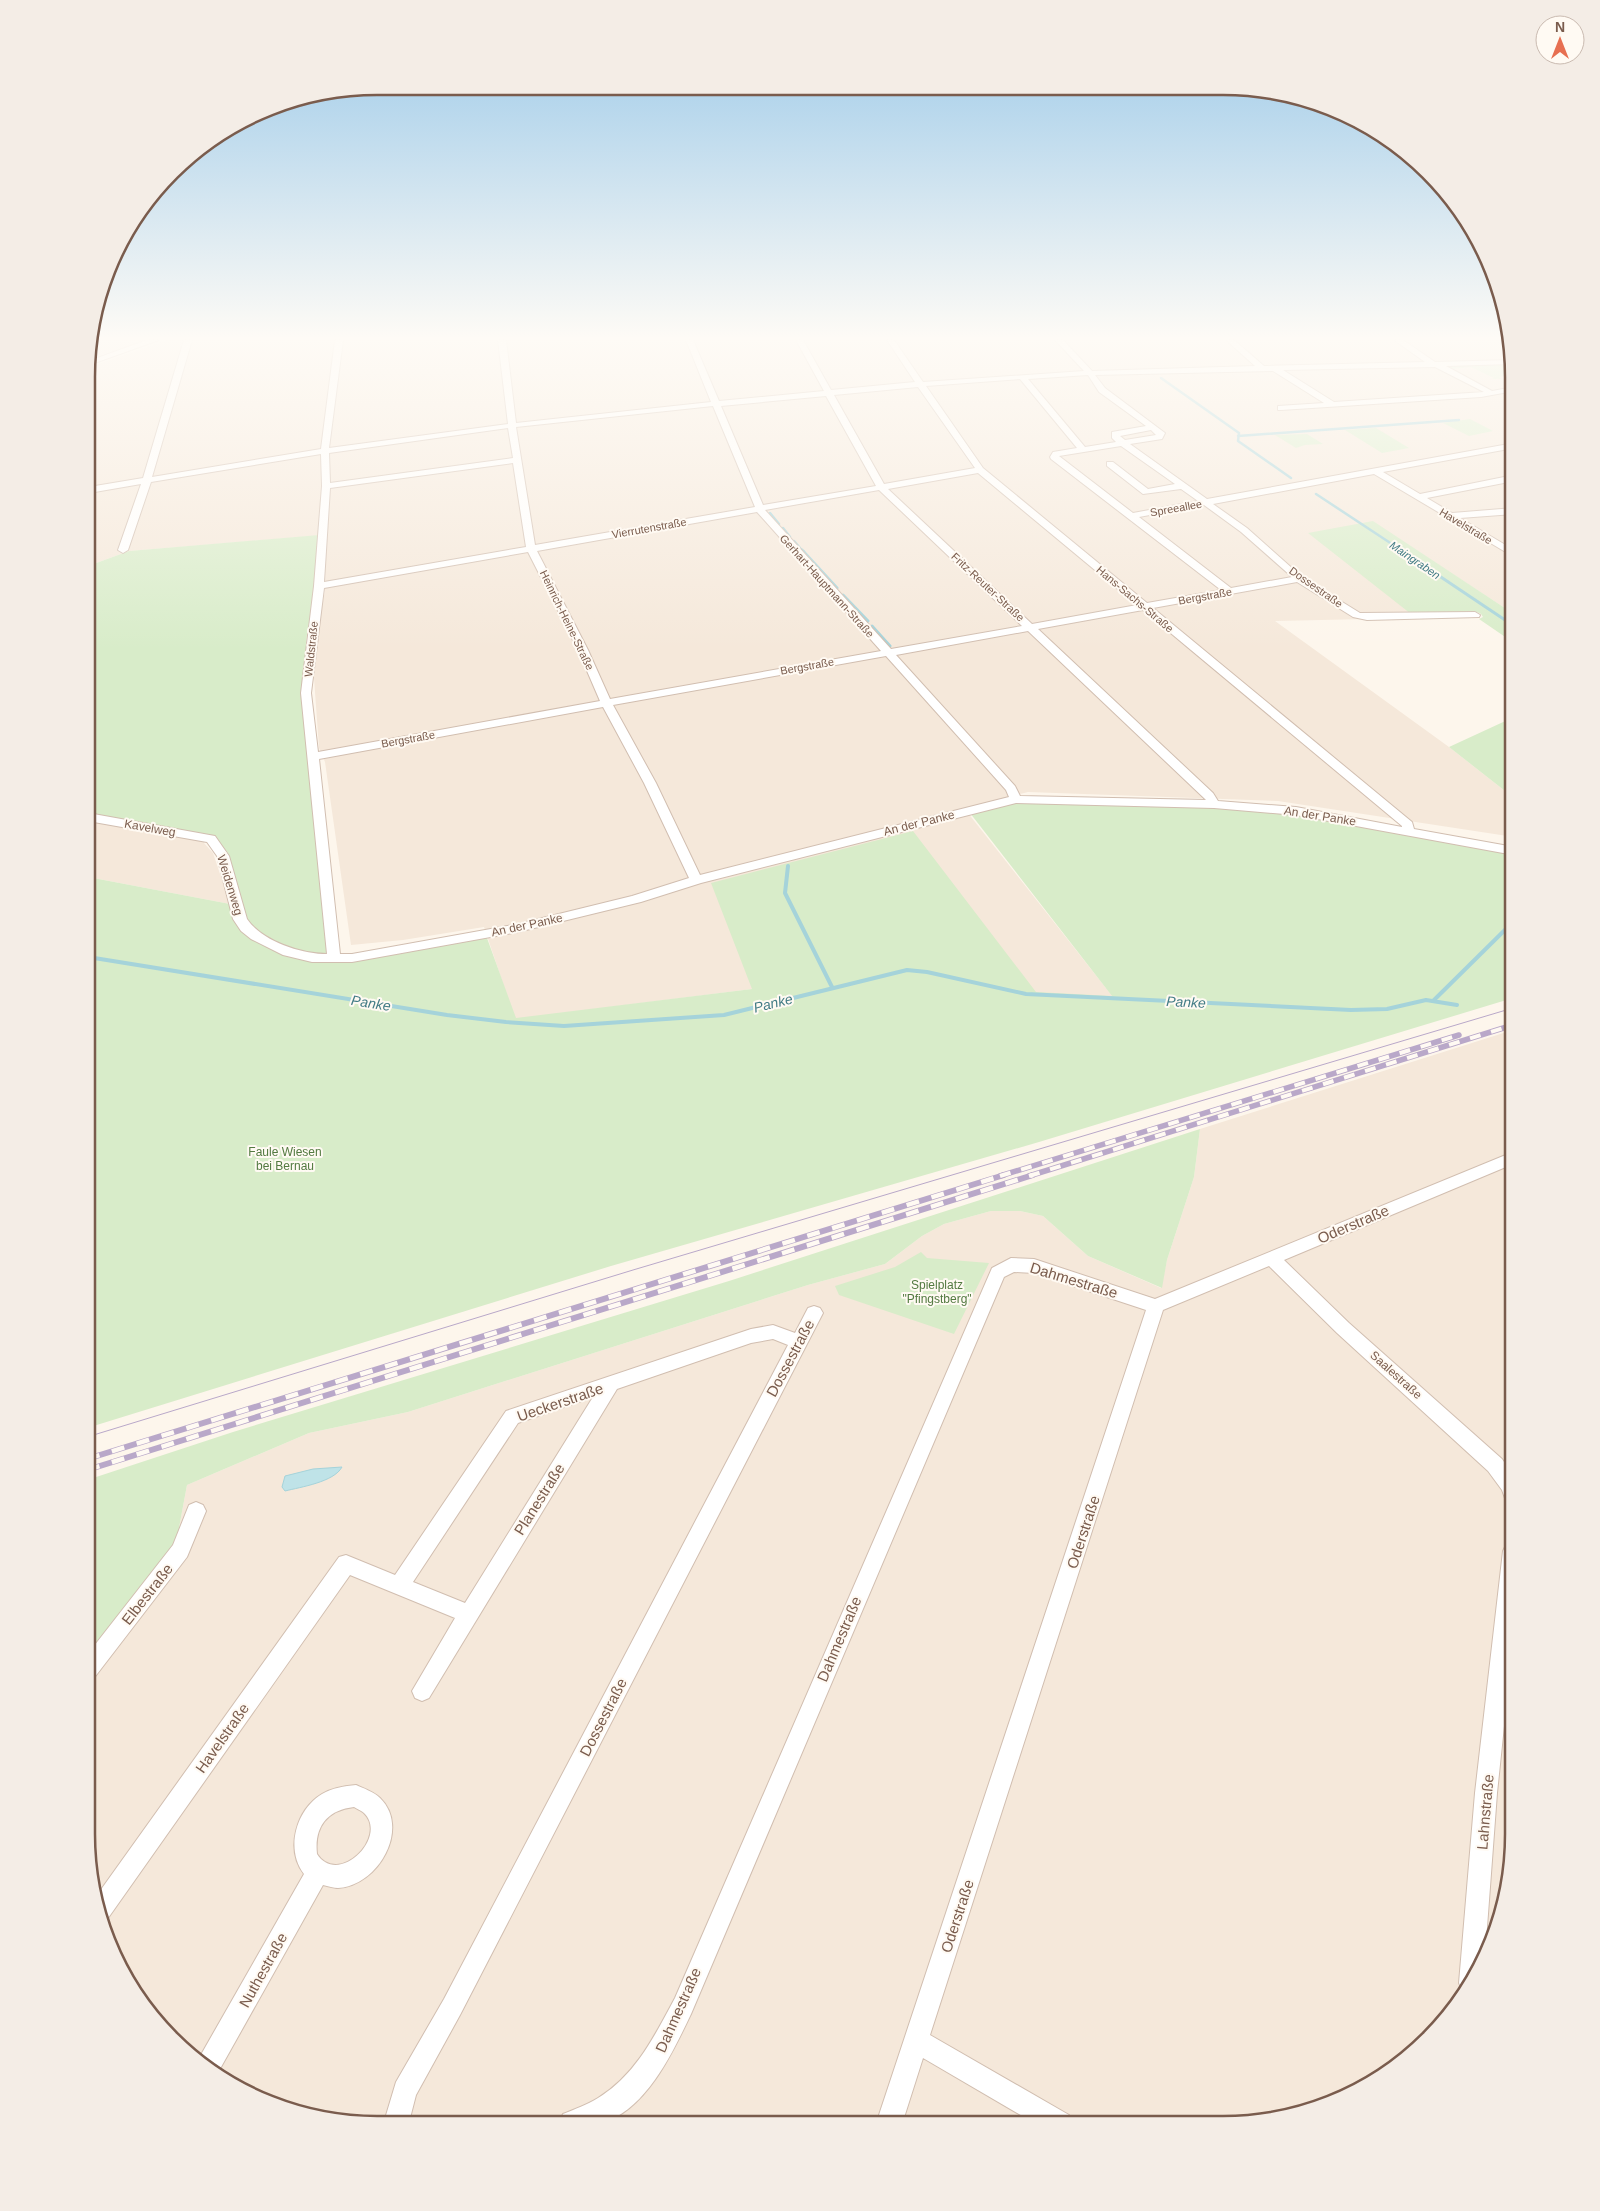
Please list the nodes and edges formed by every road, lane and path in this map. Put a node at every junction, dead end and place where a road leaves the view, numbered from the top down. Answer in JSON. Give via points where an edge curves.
{"nodes":[{"id":1,"x":158,"y":443,"type":"edge"},
{"id":2,"x":326,"y":443,"type":"edge"},
{"id":3,"x":383,"y":443,"type":"edge"},
{"id":4,"x":515,"y":443,"type":"edge"},
{"id":5,"x":731,"y":443,"type":"edge"},
{"id":6,"x":856,"y":443,"type":"edge"},
{"id":7,"x":961,"y":443,"type":"edge"},
{"id":8,"x":1077,"y":443,"type":"edge"},
{"id":9,"x":1127,"y":443,"type":"edge"},
{"id":10,"x":1123,"y":444,"type":"junction"},
{"id":11,"x":1505,"y":447,"type":"edge"},
{"id":12,"x":1083,"y":450,"type":"junction"},
{"id":13,"x":325,"y":451,"type":"junction"},
{"id":14,"x":518,"y":460,"type":"junction"},
{"id":15,"x":1110,"y":464,"type":"dead end"},
{"id":16,"x":980,"y":470,"type":"junction"},
{"id":17,"x":1377,"y":472,"type":"junction"},
{"id":18,"x":147,"y":480,"type":"junction"},
{"id":19,"x":1505,"y":480,"type":"edge"},
{"id":20,"x":326,"y":486,"type":"junction"},
{"id":21,"x":1181,"y":486,"type":"junction"},
{"id":22,"x":881,"y":487,"type":"junction"},
{"id":23,"x":95,"y":489,"type":"edge"},
{"id":24,"x":1418,"y":497,"type":"junction"},
{"id":25,"x":1206,"y":503,"type":"junction"},
{"id":26,"x":759,"y":508,"type":"junction"},
{"id":27,"x":1505,"y":512,"type":"edge"},
{"id":28,"x":1132,"y":516,"type":"junction"},
{"id":29,"x":1449,"y":516,"type":"junction"},
{"id":30,"x":531,"y":549,"type":"junction"},
{"id":31,"x":1505,"y":549,"type":"edge"},
{"id":32,"x":123,"y":550,"type":"dead end"},
{"id":33,"x":1299,"y":578,"type":"junction"},
{"id":34,"x":319,"y":586,"type":"junction"},
{"id":35,"x":1230,"y":592,"type":"junction"},
{"id":36,"x":1144,"y":606,"type":"junction"},
{"id":37,"x":1475,"y":615,"type":"dead end"},
{"id":38,"x":1030,"y":626,"type":"junction"},
{"id":39,"x":887,"y":651,"type":"junction"},
{"id":40,"x":606,"y":702,"type":"junction"},
{"id":41,"x":314,"y":756,"type":"junction"},
{"id":42,"x":1016,"y":799,"type":"junction"},
{"id":43,"x":1214,"y":804,"type":"junction"},
{"id":44,"x":95,"y":818,"type":"edge"},
{"id":45,"x":1408,"y":830,"type":"junction"},
{"id":46,"x":211,"y":839,"type":"joint"},
{"id":47,"x":1505,"y":849,"type":"edge"},
{"id":48,"x":696,"y":880,"type":"junction"},
{"id":49,"x":334,"y":958,"type":"junction"},
{"id":50,"x":1505,"y":1161,"type":"edge"},
{"id":51,"x":1272,"y":1259,"type":"junction"},
{"id":52,"x":1156,"y":1306,"type":"junction"},
{"id":53,"x":814,"y":1313,"type":"dead end"},
{"id":54,"x":799,"y":1342,"type":"junction"},
{"id":55,"x":610,"y":1385,"type":"junction"},
{"id":56,"x":1505,"y":1479,"type":"edge"},
{"id":57,"x":196,"y":1511,"type":"dead end"},
{"id":58,"x":400,"y":1585,"type":"junction"},
{"id":59,"x":469,"y":1614,"type":"junction"},
{"id":60,"x":1505,"y":1623,"type":"edge"},
{"id":61,"x":95,"y":1660,"type":"edge"},
{"id":62,"x":422,"y":1691,"type":"dead end"},
{"id":63,"x":318,"y":1872,"type":"dead end"},
{"id":64,"x":104,"y":1904,"type":"edge"},
{"id":65,"x":1472,"y":1965,"type":"edge"},
{"id":66,"x":916,"y":2041,"type":"junction"},
{"id":67,"x":211,"y":2062,"type":"edge"},
{"id":68,"x":399,"y":2116,"type":"edge"},
{"id":69,"x":588,"y":2116,"type":"edge"},
{"id":70,"x":892,"y":2116,"type":"edge"},
{"id":71,"x":1046,"y":2116,"type":"edge"}],
"edges":[{"from":1,"to":18,"type":"street"},
{"from":2,"to":13,"type":"street","name":"Waldstraße"},
{"from":3,"to":13,"type":"street"},
{"from":4,"to":14,"type":"street","name":"Heinrich-Heine-Straße"},
{"from":5,"to":26,"type":"street","name":"Gerhart-Hauptmann-Straße"},
{"from":6,"to":22,"type":"street","name":"Fritz-Reuter-Straße"},
{"from":7,"to":16,"type":"street","name":"Hans-Sachs-Straße"},
{"from":8,"to":12,"type":"street"},
{"from":9,"to":10,"type":"street"},
{"from":10,"to":12,"type":"street"},
{"from":10,"to":21,"type":"street","name":"Dossestraße"},
{"from":11,"to":17,"type":"street","name":"Spreeallee"},
{"from":12,"to":28,"type":"street","via":[[1054,457]]},
{"from":13,"to":18,"type":"street"},
{"from":13,"to":20,"type":"street","name":"Waldstraße"},
{"from":14,"to":20,"type":"street"},
{"from":14,"to":30,"type":"street","name":"Heinrich-Heine-Straße"},
{"from":15,"to":21,"type":"street","via":[[1146,492]]},
{"from":16,"to":22,"type":"street","name":"Vierrutenstraße"},
{"from":16,"to":36,"type":"street","name":"Hans-Sachs-Straße"},
{"from":17,"to":24,"type":"street","name":"Havelstraße"},
{"from":17,"to":25,"type":"street","name":"Spreeallee"},
{"from":18,"to":23,"type":"street"},
{"from":18,"to":32,"type":"street"},
{"from":19,"to":24,"type":"street","name":"Havelstraße"},
{"from":20,"to":34,"type":"street","name":"Waldstraße"},
{"from":21,"to":25,"type":"street","name":"Dossestraße"},
{"from":22,"to":26,"type":"street","name":"Vierrutenstraße"},
{"from":22,"to":38,"type":"street","name":"Fritz-Reuter-Straße"},
{"from":24,"to":29,"type":"street","name":"Havelstraße"},
{"from":25,"to":28,"type":"street","name":"Spreeallee"},
{"from":25,"to":33,"type":"street","name":"Dossestraße","via":[[1244,530]]},
{"from":26,"to":30,"type":"street","name":"Vierrutenstraße"},
{"from":26,"to":39,"type":"street","name":"Gerhart-Hauptmann-Straße"},
{"from":27,"to":29,"type":"street"},
{"from":28,"to":35,"type":"street"},
{"from":29,"to":31,"type":"street","name":"Havelstraße"},
{"from":30,"to":34,"type":"street","name":"Vierrutenstraße"},
{"from":30,"to":40,"type":"street","name":"Heinrich-Heine-Straße"},
{"from":33,"to":35,"type":"street","name":"Bergstraße"},
{"from":33,"to":37,"type":"street","name":"Dossestraße","via":[[1367,618]]},
{"from":34,"to":41,"type":"street","name":"Waldstraße","via":[[306,693]]},
{"from":35,"to":36,"type":"street","name":"Bergstraße"},
{"from":36,"to":38,"type":"street","name":"Bergstraße"},
{"from":36,"to":45,"type":"street","name":"Hans-Sachs-Straße","via":[[1408,825]]},
{"from":38,"to":39,"type":"street","name":"Bergstraße"},
{"from":38,"to":43,"type":"street","name":"Fritz-Reuter-Straße","via":[[1210,796]]},
{"from":39,"to":40,"type":"street","name":"Bergstraße"},
{"from":39,"to":42,"type":"street","name":"Gerhart-Hauptmann-Straße","via":[[1012,790]]},
{"from":40,"to":41,"type":"street","name":"Bergstraße"},
{"from":40,"to":48,"type":"street","name":"Heinrich-Heine-Straße","via":[[650,783]]},
{"from":41,"to":49,"type":"street","name":"Waldstraße"},
{"from":42,"to":43,"type":"street","name":"An der Panke"},
{"from":42,"to":48,"type":"street","name":"An der Panke"},
{"from":43,"to":45,"type":"street","name":"An der Panke","via":[[1296,811]]},
{"from":44,"to":46,"type":"street","name":"Kavelweg"},
{"from":45,"to":47,"type":"street","name":"An der Panke"},
{"from":46,"to":49,"type":"street","name":"Weidenweg","via":[[223,856],[240,919],[246,928],[288,952],[312,958]]},
{"from":48,"to":49,"type":"street","name":"An der Panke","via":[[636,899],[518,928],[352,958]]},
{"from":50,"to":51,"type":"street","name":"Oderstraße"},
{"from":51,"to":52,"type":"street","name":"Oderstraße"},
{"from":51,"to":56,"type":"street","name":"Saalestraße","via":[[1495,1465]]},
{"from":52,"to":66,"type":"street","name":"Oderstraße"},
{"from":52,"to":69,"type":"street","name":"Dahmestraße","via":[[1034,1266],[1011,1265],[998,1273],[683,2006],[656,2058],[630,2090],[608,2107]]},
{"from":53,"to":54,"type":"street","name":"Dossestraße"},
{"from":54,"to":55,"type":"street","name":"Ueckerstraße","via":[[773,1332],[751,1336]]},
{"from":54,"to":68,"type":"street","name":"Dossestraße","via":[[405,2091]]},
{"from":55,"to":58,"type":"street","name":"Ueckerstraße","via":[[512,1417]]},
{"from":55,"to":59,"type":"street","name":"Planestraße"},
{"from":57,"to":61,"type":"street","name":"Elbestraße","via":[[180,1551]]},
{"from":58,"to":59,"type":"street"},
{"from":58,"to":64,"type":"street","name":"Havelstraße","via":[[346,1564]]},
{"from":59,"to":62,"type":"street","name":"Planestraße"},
{"from":60,"to":65,"type":"street","name":"Lahnstraße","via":[[1486,1793]]},
{"from":63,"to":67,"type":"street","name":"Nuthestraße"},
{"from":66,"to":70,"type":"street","name":"Oderstraße"},
{"from":66,"to":71,"type":"street"}]}
